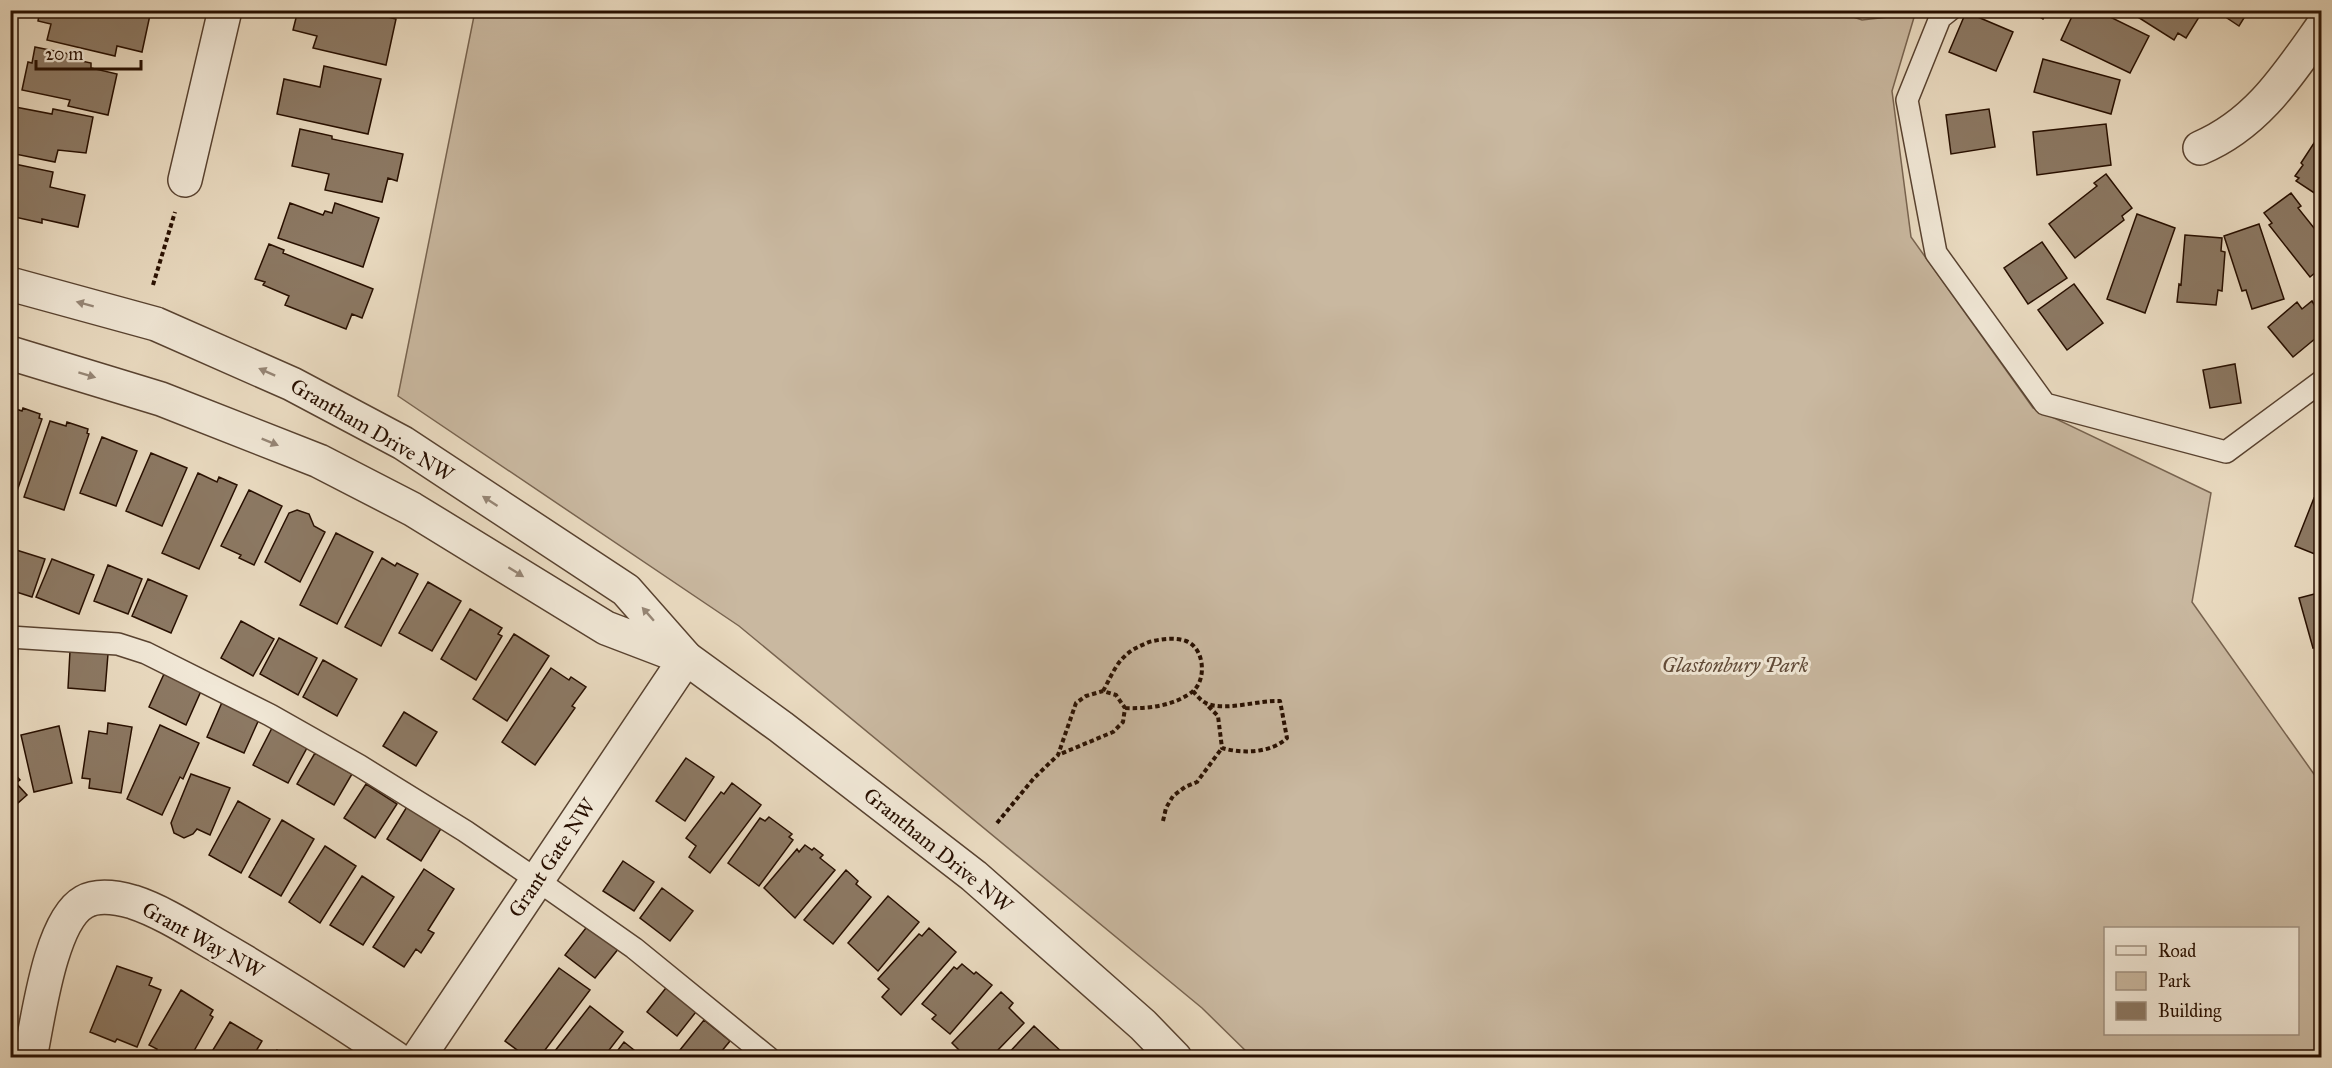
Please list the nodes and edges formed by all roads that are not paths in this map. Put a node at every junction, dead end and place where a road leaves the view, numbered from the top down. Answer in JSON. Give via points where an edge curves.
{"nodes":[{"id":1,"x":225,"y":10,"type":"edge"},
{"id":2,"x":1950,"y":10,"type":"edge"},
{"id":3,"x":2322,"y":27,"type":"edge"},
{"id":4,"x":2200,"y":148,"type":"dead end"},
{"id":5,"x":185,"y":180,"type":"road end"},
{"id":6,"x":10,"y":284,"type":"edge"},
{"id":7,"x":10,"y":352,"type":"edge"},
{"id":8,"x":2322,"y":381,"type":"edge"},
{"id":9,"x":10,"y":637,"type":"edge"},
{"id":10,"x":686,"y":658,"type":"junction"},
{"id":11,"x":537,"y":880,"type":"junction"},
{"id":12,"x":30,"y":1058,"type":"edge"},
{"id":13,"x":395,"y":1058,"type":"edge"},
{"id":14,"x":418,"y":1058,"type":"edge"},
{"id":15,"x":769,"y":1058,"type":"edge"},
{"id":16,"x":1175,"y":1058,"type":"edge"}],
"edges":[{"from":1,"to":5,"type":"street"},
{"from":2,"to":8,"type":"lane","via":[[1940,18],[1907,100],[1936,254],[2045,404],[2226,452]]},
{"from":3,"to":4,"type":"street","via":[[2267,100],[2224,138]]},
{"from":10,"to":6,"type":"street","name":"Grantham Drive NW","one_way":true,"via":[[626,590],[403,443],[292,384],[156,324]]},
{"from":7,"to":10,"type":"street","name":"Grantham Drive NW","one_way":true,"via":[[160,399],[318,461],[411,509],[606,628]]},
{"from":9,"to":11,"type":"lane","via":[[118,644],[146,653],[270,715],[360,766]]},
{"from":10,"to":11,"type":"street","name":"Grant Gate NW"},
{"from":10,"to":16,"type":"street","name":"Grantham Drive NW","via":[[974,876]]},
{"from":11,"to":14,"type":"street","name":"Grant Gate NW"},
{"from":11,"to":15,"type":"lane","via":[[634,948]]},
{"from":12,"to":13,"type":"street","name":"Grant Way NW","via":[[61,929],[84,902],[115,898],[191,931],[300,995]]}]}
